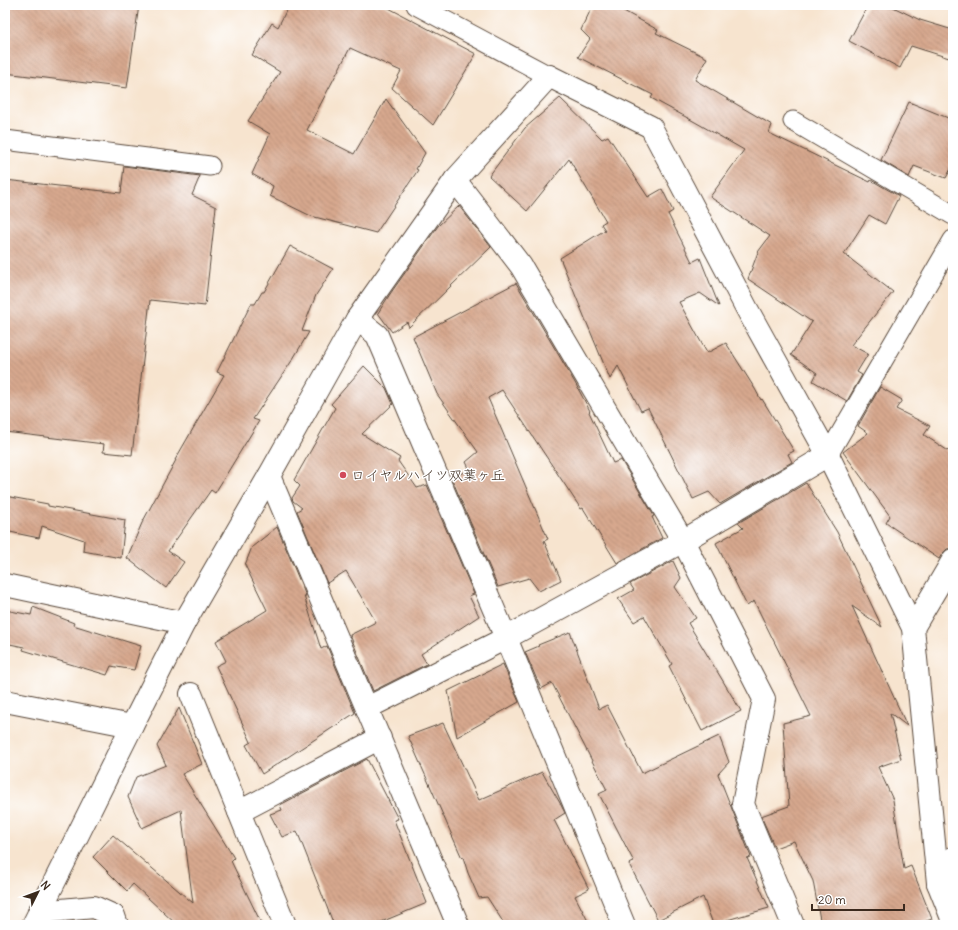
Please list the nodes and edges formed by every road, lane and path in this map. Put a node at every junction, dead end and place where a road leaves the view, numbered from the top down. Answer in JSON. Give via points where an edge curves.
{"nodes":[{"id":1,"x":416,"y":5,"type":"edge"},
{"id":2,"x":549,"y":76,"type":"junction"},
{"id":3,"x":793,"y":121,"type":"dead end"},
{"id":4,"x":5,"y":140,"type":"edge"},
{"id":5,"x":210,"y":166,"type":"dead end"},
{"id":6,"x":455,"y":180,"type":"junction"},
{"id":7,"x":953,"y":216,"type":"edge"},
{"id":8,"x":953,"y":240,"type":"edge"},
{"id":9,"x":357,"y":319,"type":"junction"},
{"id":10,"x":828,"y":455,"type":"junction"},
{"id":11,"x":269,"y":476,"type":"junction"},
{"id":12,"x":683,"y":541,"type":"junction"},
{"id":13,"x":953,"y":560,"type":"edge"},
{"id":14,"x":5,"y":585,"type":"edge"},
{"id":15,"x":184,"y":624,"type":"junction"},
{"id":16,"x":913,"y":628,"type":"junction"},
{"id":17,"x":506,"y":638,"type":"junction"},
{"id":18,"x":191,"y":694,"type":"dead end"},
{"id":19,"x":5,"y":701,"type":"edge"},
{"id":20,"x":367,"y":708,"type":"junction"},
{"id":21,"x":132,"y":726,"type":"junction"},
{"id":22,"x":380,"y":738,"type":"junction"},
{"id":23,"x":239,"y":812,"type":"junction"},
{"id":24,"x":953,"y":858,"type":"edge"},
{"id":25,"x":938,"y":884,"type":"junction"},
{"id":26,"x":36,"y":919,"type":"edge"},
{"id":27,"x":953,"y":921,"type":"edge"},
{"id":28,"x":117,"y":925,"type":"edge"},
{"id":29,"x":286,"y":925,"type":"edge"},
{"id":30,"x":458,"y":925,"type":"edge"},
{"id":31,"x":624,"y":925,"type":"edge"},
{"id":32,"x":793,"y":925,"type":"edge"}],
"edges":[{"from":1,"to":2,"type":"lane"},
{"from":2,"to":6,"type":"street"},
{"from":2,"to":10,"type":"street","via":[[651,127]]},
{"from":3,"to":7,"type":"lane"},
{"from":4,"to":5,"type":"lane"},
{"from":6,"to":9,"type":"street"},
{"from":6,"to":12,"type":"street","via":[[521,266]]},
{"from":8,"to":10,"type":"lane"},
{"from":9,"to":11,"type":"street"},
{"from":9,"to":17,"type":"street","via":[[377,335]]},
{"from":10,"to":12,"type":"street"},
{"from":10,"to":16,"type":"street"},
{"from":11,"to":15,"type":"street"},
{"from":11,"to":20,"type":"street"},
{"from":12,"to":17,"type":"street"},
{"from":12,"to":32,"type":"street","via":[[764,699],[742,804]]},
{"from":13,"to":16,"type":"street"},
{"from":14,"to":15,"type":"street"},
{"from":15,"to":21,"type":"street"},
{"from":16,"to":25,"type":"street"},
{"from":17,"to":20,"type":"street"},
{"from":17,"to":31,"type":"street"},
{"from":18,"to":23,"type":"street"},
{"from":19,"to":21,"type":"street"},
{"from":20,"to":22,"type":"street"},
{"from":21,"to":26,"type":"street"},
{"from":22,"to":23,"type":"street"},
{"from":22,"to":30,"type":"street"},
{"from":23,"to":29,"type":"street"},
{"from":24,"to":25,"type":"street"},
{"from":25,"to":27,"type":"street"},
{"from":26,"to":28,"type":"street","via":[[94,907],[114,916]]}]}
